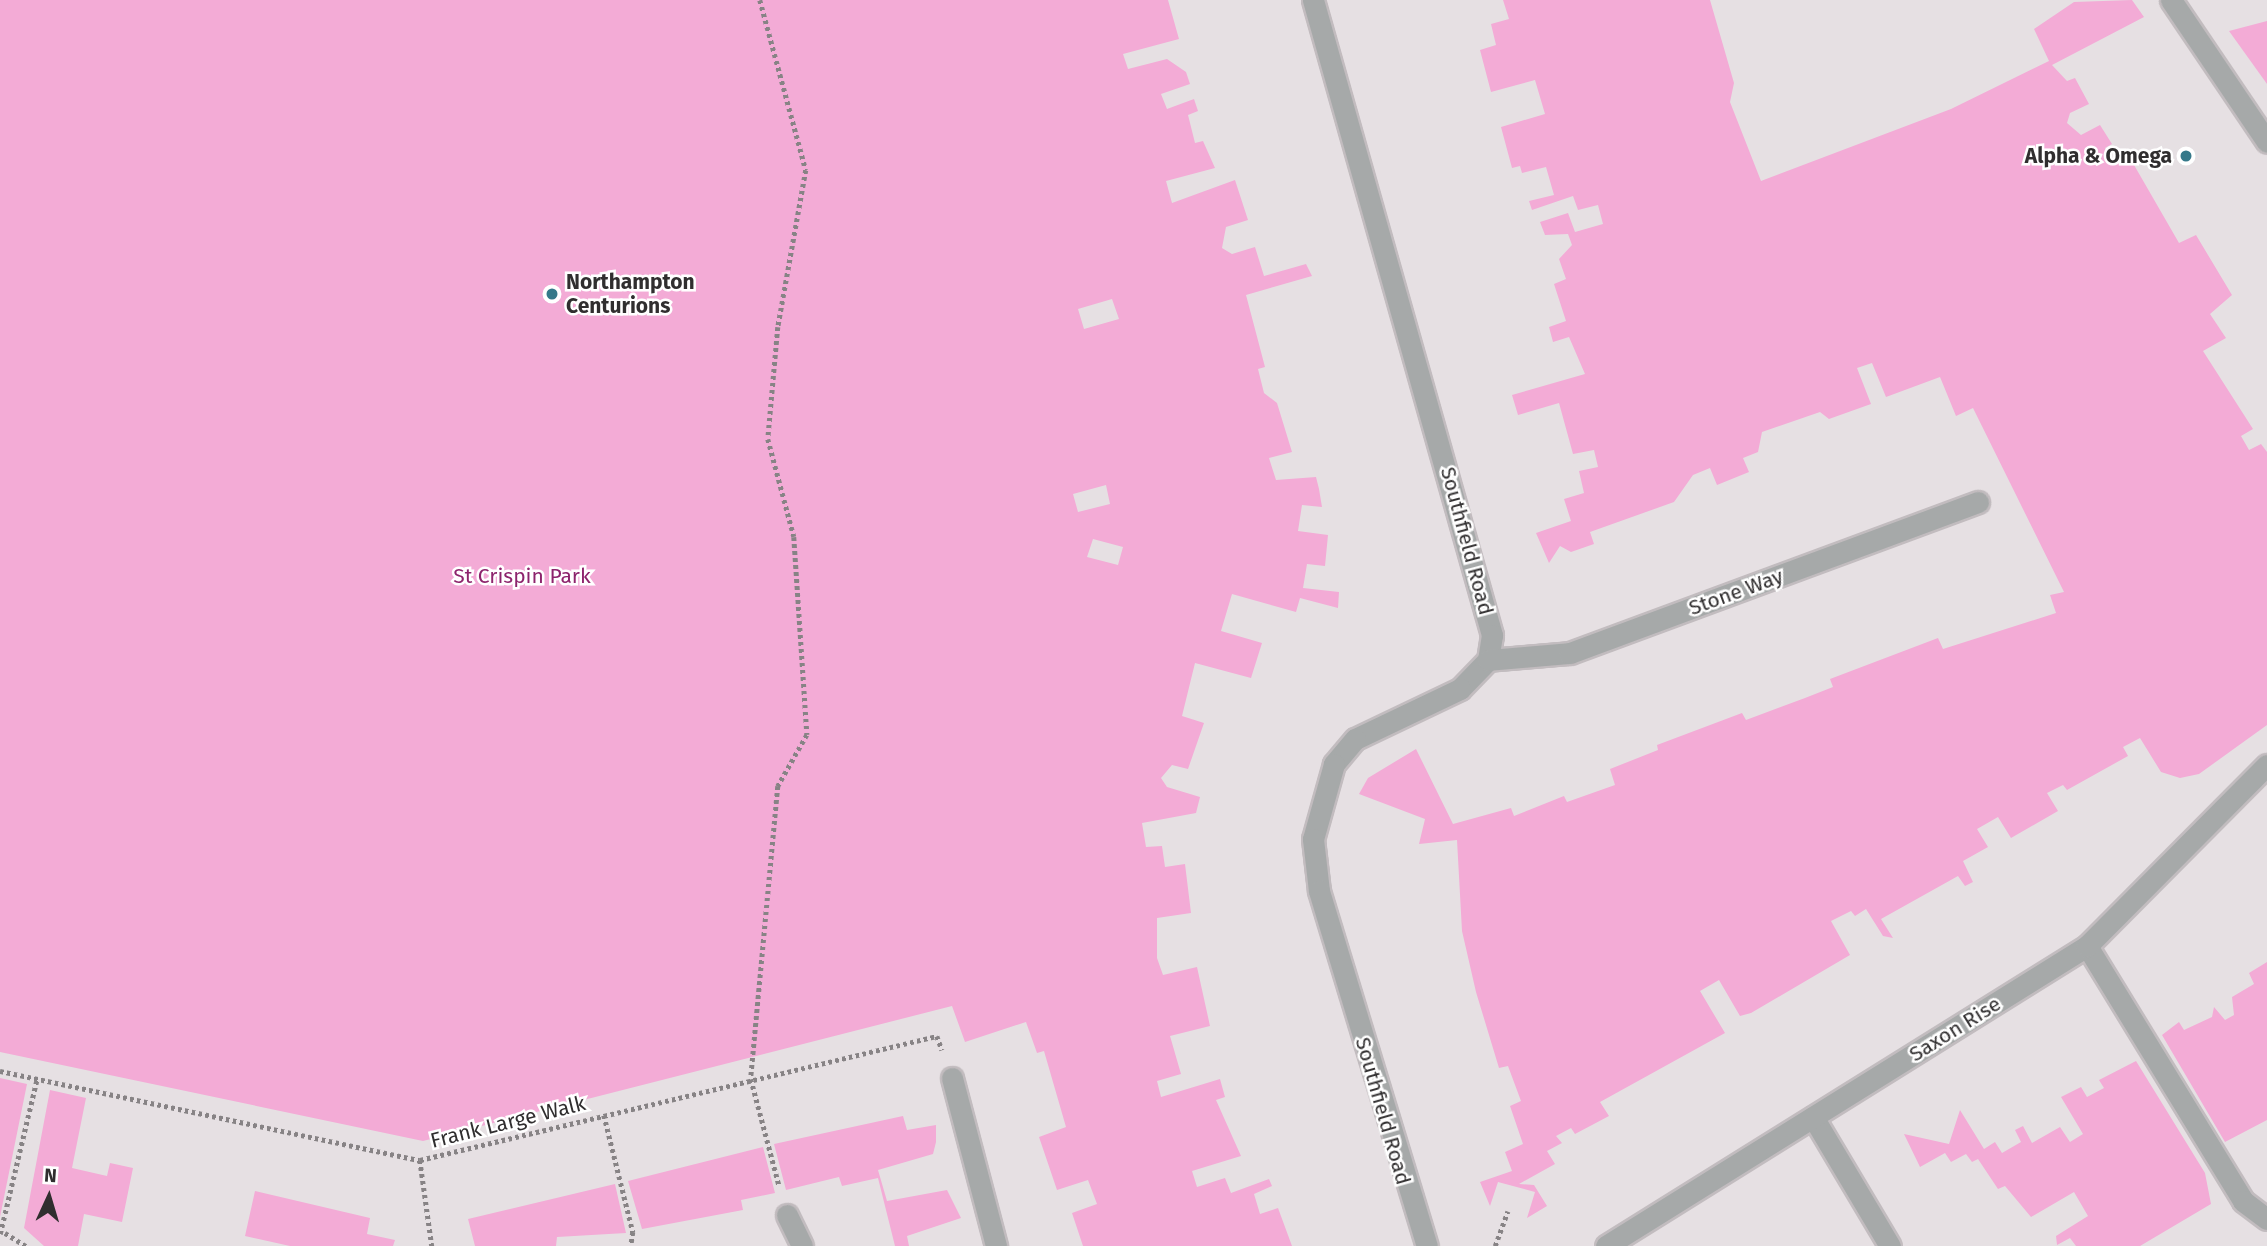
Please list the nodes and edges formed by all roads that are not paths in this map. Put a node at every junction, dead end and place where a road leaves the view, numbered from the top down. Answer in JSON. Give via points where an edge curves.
{"nodes":[{"id":1,"x":1313,"y":0,"type":"edge"},
{"id":2,"x":2171,"y":0,"type":"edge"},
{"id":3,"x":2267,"y":142,"type":"edge"},
{"id":4,"x":1978,"y":502,"type":"dead end"},
{"id":5,"x":1488,"y":660,"type":"junction"},
{"id":6,"x":2267,"y":765,"type":"edge"},
{"id":7,"x":2087,"y":946,"type":"junction"},
{"id":8,"x":952,"y":1078,"type":"road end"},
{"id":9,"x":1813,"y":1117,"type":"junction"},
{"id":10,"x":787,"y":1215,"type":"road end"},
{"id":11,"x":2267,"y":1219,"type":"edge"},
{"id":12,"x":802,"y":1246,"type":"edge"},
{"id":13,"x":996,"y":1246,"type":"edge"},
{"id":14,"x":1427,"y":1246,"type":"edge"},
{"id":15,"x":1606,"y":1246,"type":"edge"},
{"id":16,"x":1890,"y":1246,"type":"edge"}],
"edges":[{"from":1,"to":5,"type":"street","name":"Southfield Road","via":[[1488,609]]},
{"from":2,"to":3,"type":"street"},
{"from":4,"to":5,"type":"street","name":"Stone Way","via":[[1570,653]]},
{"from":5,"to":14,"type":"street","name":"Southfield Road","via":[[1460,689],[1355,738],[1334,764],[1313,839],[1319,891]]},
{"from":6,"to":7,"type":"street","name":"Saxon Rise"},
{"from":7,"to":9,"type":"street","name":"Saxon Rise"},
{"from":7,"to":11,"type":"street","via":[[2243,1201]]},
{"from":8,"to":13,"type":"street"},
{"from":9,"to":15,"type":"street","name":"Saxon Rise"},
{"from":9,"to":16,"type":"street"},
{"from":10,"to":12,"type":"street"}]}
